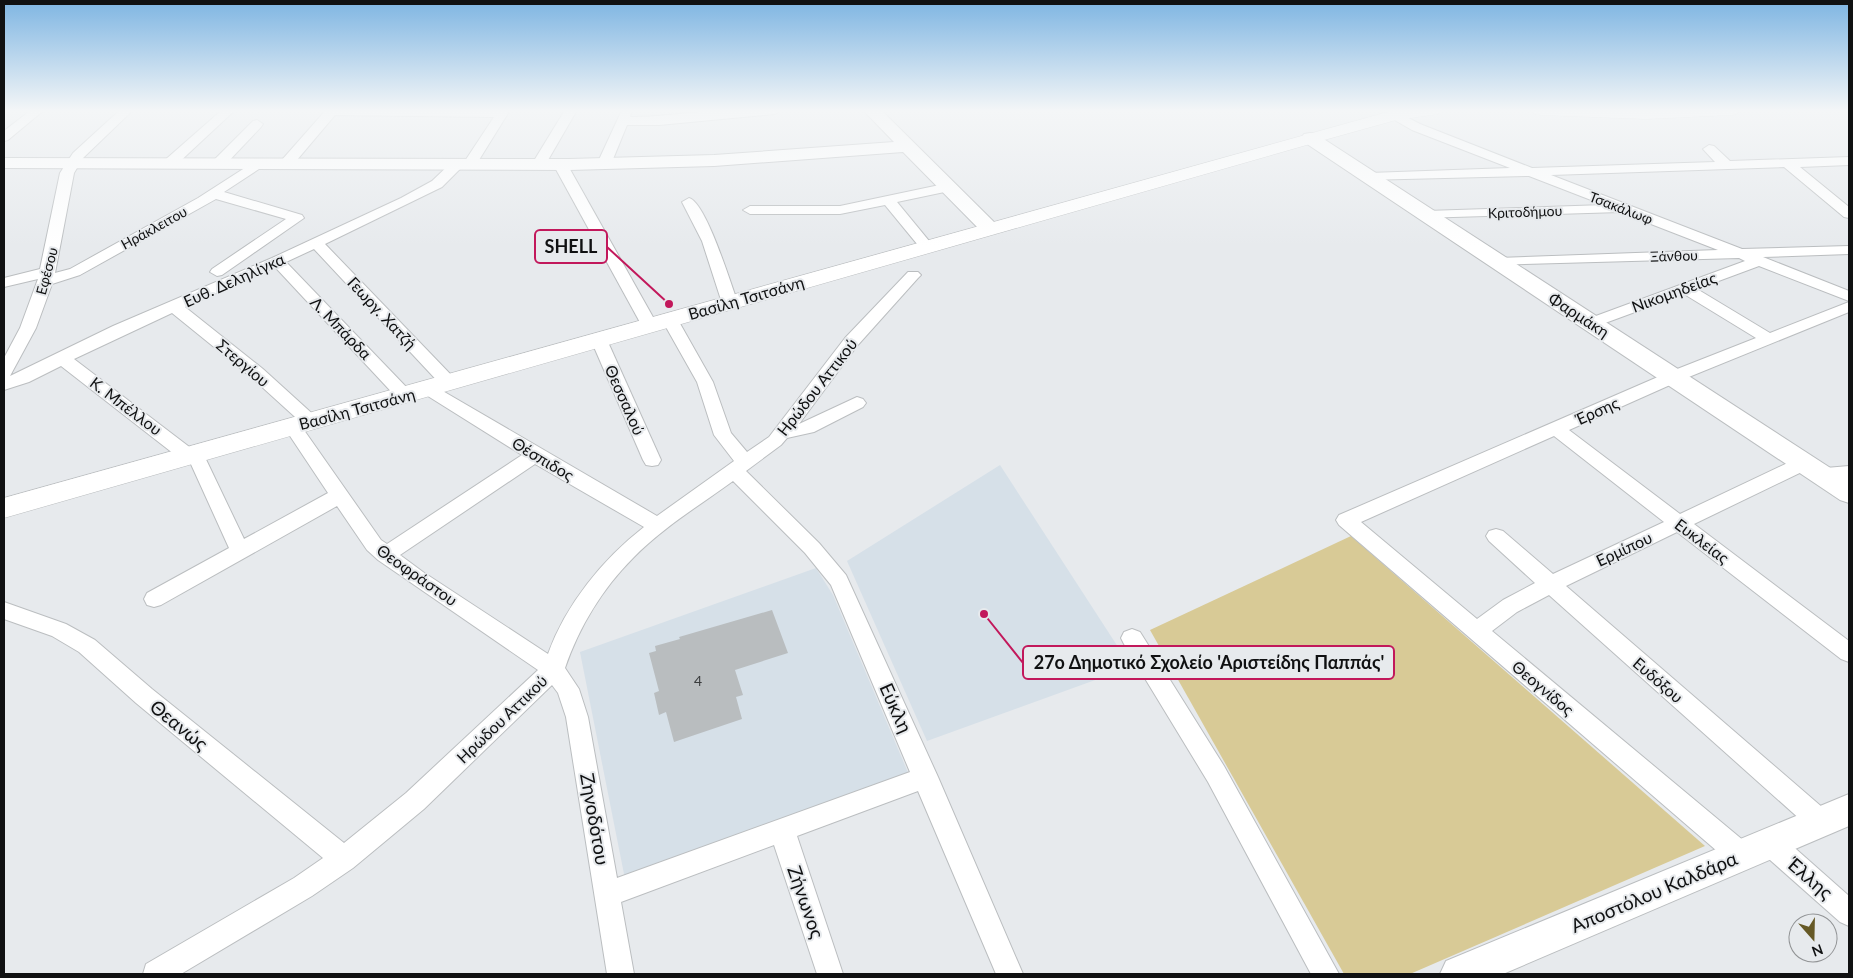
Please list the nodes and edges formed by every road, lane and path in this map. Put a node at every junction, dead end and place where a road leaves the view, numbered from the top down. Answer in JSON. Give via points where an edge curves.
{"nodes":[{"id":1,"x":79,"y":156,"type":"edge"},
{"id":2,"x":178,"y":156,"type":"edge"},
{"id":3,"x":227,"y":156,"type":"edge"},
{"id":4,"x":293,"y":156,"type":"edge"},
{"id":5,"x":470,"y":156,"type":"edge"},
{"id":6,"x":545,"y":156,"type":"edge"},
{"id":7,"x":608,"y":156,"type":"edge"},
{"id":8,"x":781,"y":156,"type":"edge"},
{"id":9,"x":918,"y":156,"type":"edge"},
{"id":10,"x":1248,"y":156,"type":"edge"},
{"id":11,"x":1337,"y":156,"type":"edge"},
{"id":12,"x":1488,"y":156,"type":"edge"},
{"id":13,"x":1717,"y":156,"type":"edge"},
{"id":14,"x":1849,"y":160,"type":"edge"},
{"id":15,"x":1786,"y":162,"type":"junction"},
{"id":16,"x":4,"y":163,"type":"edge"},
{"id":17,"x":72,"y":163,"type":"junction"},
{"id":18,"x":170,"y":163,"type":"junction"},
{"id":19,"x":219,"y":164,"type":"junction"},
{"id":20,"x":257,"y":164,"type":"junction"},
{"id":21,"x":286,"y":164,"type":"junction"},
{"id":22,"x":540,"y":164,"type":"junction"},
{"id":23,"x":560,"y":164,"type":"junction"},
{"id":24,"x":604,"y":164,"type":"junction"},
{"id":25,"x":1726,"y":164,"type":"junction"},
{"id":26,"x":463,"y":165,"type":"junction"},
{"id":27,"x":1526,"y":171,"type":"junction"},
{"id":28,"x":1369,"y":177,"type":"junction"},
{"id":29,"x":949,"y":187,"type":"junction"},
{"id":30,"x":215,"y":194,"type":"junction"},
{"id":31,"x":889,"y":200,"type":"junction"},
{"id":32,"x":689,"y":202,"type":"dead end"},
{"id":33,"x":1624,"y":209,"type":"junction"},
{"id":34,"x":750,"y":210,"type":"dead end"},
{"id":35,"x":1849,"y":214,"type":"edge"},
{"id":36,"x":1426,"y":215,"type":"junction"},
{"id":37,"x":990,"y":229,"type":"junction"},
{"id":38,"x":316,"y":243,"type":"junction"},
{"id":39,"x":927,"y":247,"type":"junction"},
{"id":40,"x":1849,"y":250,"type":"edge"},
{"id":41,"x":1738,"y":254,"type":"junction"},
{"id":42,"x":277,"y":261,"type":"junction"},
{"id":43,"x":1758,"y":261,"type":"junction"},
{"id":44,"x":1498,"y":262,"type":"junction"},
{"id":45,"x":216,"y":272,"type":"dead end"},
{"id":46,"x":913,"y":275,"type":"dead end"},
{"id":47,"x":46,"y":276,"type":"junction"},
{"id":48,"x":4,"y":282,"type":"edge"},
{"id":49,"x":1685,"y":288,"type":"junction"},
{"id":50,"x":1849,"y":296,"type":"edge"},
{"id":51,"x":730,"y":303,"type":"junction"},
{"id":52,"x":174,"y":306,"type":"junction"},
{"id":53,"x":1849,"y":307,"type":"edge"},
{"id":54,"x":660,"y":323,"type":"junction"},
{"id":55,"x":1590,"y":323,"type":"junction"},
{"id":56,"x":1769,"y":339,"type":"junction"},
{"id":57,"x":599,"y":340,"type":"junction"},
{"id":58,"x":62,"y":358,"type":"junction"},
{"id":59,"x":4,"y":373,"type":"edge"},
{"id":60,"x":1673,"y":377,"type":"junction"},
{"id":61,"x":4,"y":384,"type":"edge"},
{"id":62,"x":439,"y":386,"type":"junction"},
{"id":63,"x":405,"y":396,"type":"junction"},
{"id":64,"x":857,"y":403,"type":"dead end"},
{"id":65,"x":302,"y":424,"type":"junction"},
{"id":66,"x":1556,"y":429,"type":"junction"},
{"id":67,"x":782,"y":434,"type":"junction"},
{"id":68,"x":192,"y":455,"type":"junction"},
{"id":69,"x":535,"y":455,"type":"junction"},
{"id":70,"x":652,"y":460,"type":"dead end"},
{"id":71,"x":741,"y":467,"type":"junction"},
{"id":72,"x":1813,"y":469,"type":"junction"},
{"id":73,"x":1849,"y":473,"type":"edge"},
{"id":74,"x":1849,"y":493,"type":"edge"},
{"id":75,"x":339,"y":496,"type":"junction"},
{"id":76,"x":4,"y":508,"type":"edge"},
{"id":77,"x":1346,"y":520,"type":"joint"},
{"id":78,"x":1679,"y":524,"type":"junction"},
{"id":79,"x":658,"y":526,"type":"junction"},
{"id":80,"x":1496,"y":536,"type":"dead end"},
{"id":81,"x":240,"y":551,"type":"junction"},
{"id":82,"x":385,"y":555,"type":"junction"},
{"id":83,"x":1551,"y":584,"type":"junction"},
{"id":84,"x":154,"y":599,"type":"dead end"},
{"id":85,"x":4,"y":610,"type":"edge"},
{"id":86,"x":1476,"y":631,"type":"junction"},
{"id":87,"x":1132,"y":638,"type":"dead end"},
{"id":88,"x":1849,"y":653,"type":"edge"},
{"id":89,"x":554,"y":669,"type":"junction"},
{"id":90,"x":926,"y":777,"type":"junction"},
{"id":91,"x":1835,"y":816,"type":"edge"},
{"id":92,"x":782,"y":830,"type":"junction"},
{"id":93,"x":1756,"y":849,"type":"junction"},
{"id":94,"x":344,"y":859,"type":"junction"},
{"id":95,"x":608,"y":894,"type":"junction"},
{"id":96,"x":1849,"y":913,"type":"edge"},
{"id":97,"x":156,"y":974,"type":"edge"},
{"id":98,"x":620,"y":974,"type":"edge"},
{"id":99,"x":830,"y":974,"type":"edge"},
{"id":100,"x":1010,"y":974,"type":"edge"},
{"id":101,"x":1326,"y":974,"type":"edge"},
{"id":102,"x":1459,"y":974,"type":"edge"}],
"edges":[{"from":1,"to":17,"type":"street"},
{"from":2,"to":18,"type":"street"},
{"from":3,"to":19,"type":"street"},
{"from":4,"to":21,"type":"street"},
{"from":5,"to":26,"type":"street"},
{"from":6,"to":22,"type":"street"},
{"from":7,"to":24,"type":"street"},
{"from":8,"to":24,"type":"street"},
{"from":9,"to":29,"type":"street"},
{"from":10,"to":37,"type":"main road","name":"Βασίλη Τσιτσάνη"},
{"from":11,"to":28,"type":"street","name":"Φαρμάκη"},
{"from":12,"to":27,"type":"street","name":"Τσακάλωφ"},
{"from":13,"to":25,"type":"street"},
{"from":14,"to":15,"type":"street"},
{"from":15,"to":25,"type":"street"},
{"from":15,"to":35,"type":"street"},
{"from":16,"to":17,"type":"street"},
{"from":17,"to":18,"type":"street"},
{"from":17,"to":47,"type":"street","name":"Εφέσου","via":[[66,177]]},
{"from":18,"to":19,"type":"street"},
{"from":19,"to":20,"type":"street"},
{"from":20,"to":21,"type":"street"},
{"from":20,"to":30,"type":"street","name":"Ηράκλειτου"},
{"from":21,"to":26,"type":"street"},
{"from":22,"to":23,"type":"street"},
{"from":22,"to":26,"type":"street"},
{"from":23,"to":24,"type":"street"},
{"from":23,"to":54,"type":"street","name":"Εύκλη"},
{"from":25,"to":27,"type":"street"},
{"from":26,"to":38,"type":"street","name":"Ευθ. Δεληλίγκα","via":[[424,192]]},
{"from":27,"to":28,"type":"street"},
{"from":27,"to":33,"type":"street","name":"Τσακάλωφ"},
{"from":28,"to":36,"type":"street","name":"Φαρμάκη"},
{"from":29,"to":31,"type":"street"},
{"from":29,"to":37,"type":"street"},
{"from":30,"to":45,"type":"street","via":[[297,218]]},
{"from":30,"to":47,"type":"street","name":"Ηράκλειτου","via":[[75,272]]},
{"from":31,"to":34,"type":"street","via":[[825,211]]},
{"from":31,"to":39,"type":"street"},
{"from":32,"to":51,"type":"street","via":[[709,241]]},
{"from":33,"to":36,"type":"street","name":"Κριτοδήμου"},
{"from":33,"to":41,"type":"street","name":"Τσακάλωφ"},
{"from":36,"to":44,"type":"street","name":"Φαρμάκη"},
{"from":37,"to":39,"type":"main road","name":"Βασίλη Τσιτσάνη"},
{"from":38,"to":42,"type":"street","name":"Ευθ. Δεληλίγκα"},
{"from":38,"to":62,"type":"street","name":"Γεωργ. Χατζή"},
{"from":39,"to":51,"type":"main road","name":"Βασίλη Τσιτσάνη"},
{"from":40,"to":41,"type":"street","name":"Ξάνθου"},
{"from":41,"to":43,"type":"street","name":"Τσακάλωφ"},
{"from":41,"to":44,"type":"street","name":"Ξάνθου"},
{"from":42,"to":52,"type":"street","name":"Ευθ. Δεληλίγκα"},
{"from":42,"to":63,"type":"street","name":"Λ. Μπάρδα"},
{"from":43,"to":49,"type":"street","name":"Νικομηδείας"},
{"from":43,"to":50,"type":"street","name":"Τσακάλωφ"},
{"from":44,"to":55,"type":"street","name":"Φαρμάκη"},
{"from":46,"to":67,"type":"street","name":"Ηρώδου Αττικού","via":[[851,342]]},
{"from":47,"to":48,"type":"street","name":"Ηράκλειτου"},
{"from":47,"to":59,"type":"street","name":"Εφέσου","via":[[28,328]]},
{"from":49,"to":55,"type":"street","name":"Νικομηδείας"},
{"from":49,"to":56,"type":"street"},
{"from":51,"to":54,"type":"main road","name":"Βασίλη Τσιτσάνη"},
{"from":52,"to":58,"type":"street","name":"Ευθ. Δεληλίγκα"},
{"from":52,"to":65,"type":"street","name":"Στεργίου","via":[[257,373]]},
{"from":53,"to":56,"type":"street","name":"Έρσης"},
{"from":54,"to":57,"type":"main road","name":"Βασίλη Τσιτσάνη"},
{"from":54,"to":71,"type":"street","name":"Εύκλη","via":[[705,382],[723,435]]},
{"from":55,"to":60,"type":"street","name":"Φαρμάκη"},
{"from":56,"to":60,"type":"street","name":"Έρσης"},
{"from":57,"to":62,"type":"main road","name":"Βασίλη Τσιτσάνη"},
{"from":57,"to":70,"type":"street","name":"Θεσσαλού"},
{"from":58,"to":61,"type":"street","name":"Ευθ. Δεληλίγκα"},
{"from":58,"to":68,"type":"street","name":"Κ. Μπέλλου"},
{"from":60,"to":66,"type":"street","name":"Έρσης"},
{"from":60,"to":72,"type":"street","name":"Φαρμάκη"},
{"from":62,"to":63,"type":"main road","name":"Βασίλη Τσιτσάνη"},
{"from":62,"to":69,"type":"street","name":"Θέσπιδος"},
{"from":63,"to":65,"type":"main road","name":"Βασίλη Τσιτσάνη"},
{"from":64,"to":67,"type":"street","via":[[808,428]]},
{"from":65,"to":68,"type":"main road","name":"Βασίλη Τσιτσάνη"},
{"from":65,"to":75,"type":"street","name":"Θεοφράστου"},
{"from":66,"to":77,"type":"street","name":"Έρσης"},
{"from":66,"to":78,"type":"street","name":"Ευκλείας"},
{"from":67,"to":71,"type":"street","name":"Ηρώδου Αττικού"},
{"from":68,"to":76,"type":"main road","name":"Βασίλη Τσιτσάνη"},
{"from":68,"to":81,"type":"street","name":"Κ. Μπέλλου"},
{"from":69,"to":79,"type":"street","name":"Θέσπιδος"},
{"from":69,"to":82,"type":"street"},
{"from":71,"to":79,"type":"street","name":"Ηρώδου Αττικού"},
{"from":71,"to":90,"type":"street","name":"Εύκλη","via":[[839,581]]},
{"from":72,"to":73,"type":"street"},
{"from":72,"to":74,"type":"street","name":"Φαρμάκη"},
{"from":72,"to":78,"type":"street","name":"Ερμίπου"},
{"from":75,"to":81,"type":"street"},
{"from":75,"to":82,"type":"street","name":"Θεοφράστου","via":[[369,539]]},
{"from":77,"to":86,"type":"street","name":"Θεογνίδος"},
{"from":78,"to":83,"type":"street","name":"Ερμίπου"},
{"from":78,"to":88,"type":"street","name":"Ευκλείας"},
{"from":79,"to":89,"type":"street","name":"Ηρώδου Αττικού","via":[[636,543],[604,578],[566,634]]},
{"from":80,"to":83,"type":"street","name":"Ευδόξου"},
{"from":81,"to":84,"type":"street"},
{"from":82,"to":89,"type":"street","name":"Θεοφράστου"},
{"from":83,"to":86,"type":"street","name":"Ερμίπου","via":[[1510,606]]},
{"from":83,"to":91,"type":"street","name":"Ευδόξου"},
{"from":85,"to":94,"type":"street","name":"Θεανώς","via":[[59,630],[87,646]]},
{"from":86,"to":93,"type":"street","name":"Θεογνίδος"},
{"from":87,"to":101,"type":"street","via":[[1216,774]]},
{"from":89,"to":94,"type":"street","name":"Ηρώδου Αττικού","via":[[415,802]]},
{"from":89,"to":95,"type":"street","name":"Ζηνοδότου","via":[[568,689],[577,717]]},
{"from":90,"to":92,"type":"street"},
{"from":90,"to":100,"type":"street","name":"Εύκλη"},
{"from":91,"to":93,"type":"street","name":"Αποστόλου Καλδάρα"},
{"from":92,"to":95,"type":"street"},
{"from":92,"to":99,"type":"street","name":"Ζήνωνος"},
{"from":93,"to":96,"type":"street","name":"Έλλης"},
{"from":93,"to":102,"type":"street","name":"Αποστόλου Καλδάρα"},
{"from":94,"to":97,"type":"street","name":"Ηρώδου Αττικού"},
{"from":95,"to":98,"type":"street","name":"Ζηνοδότου"}]}
